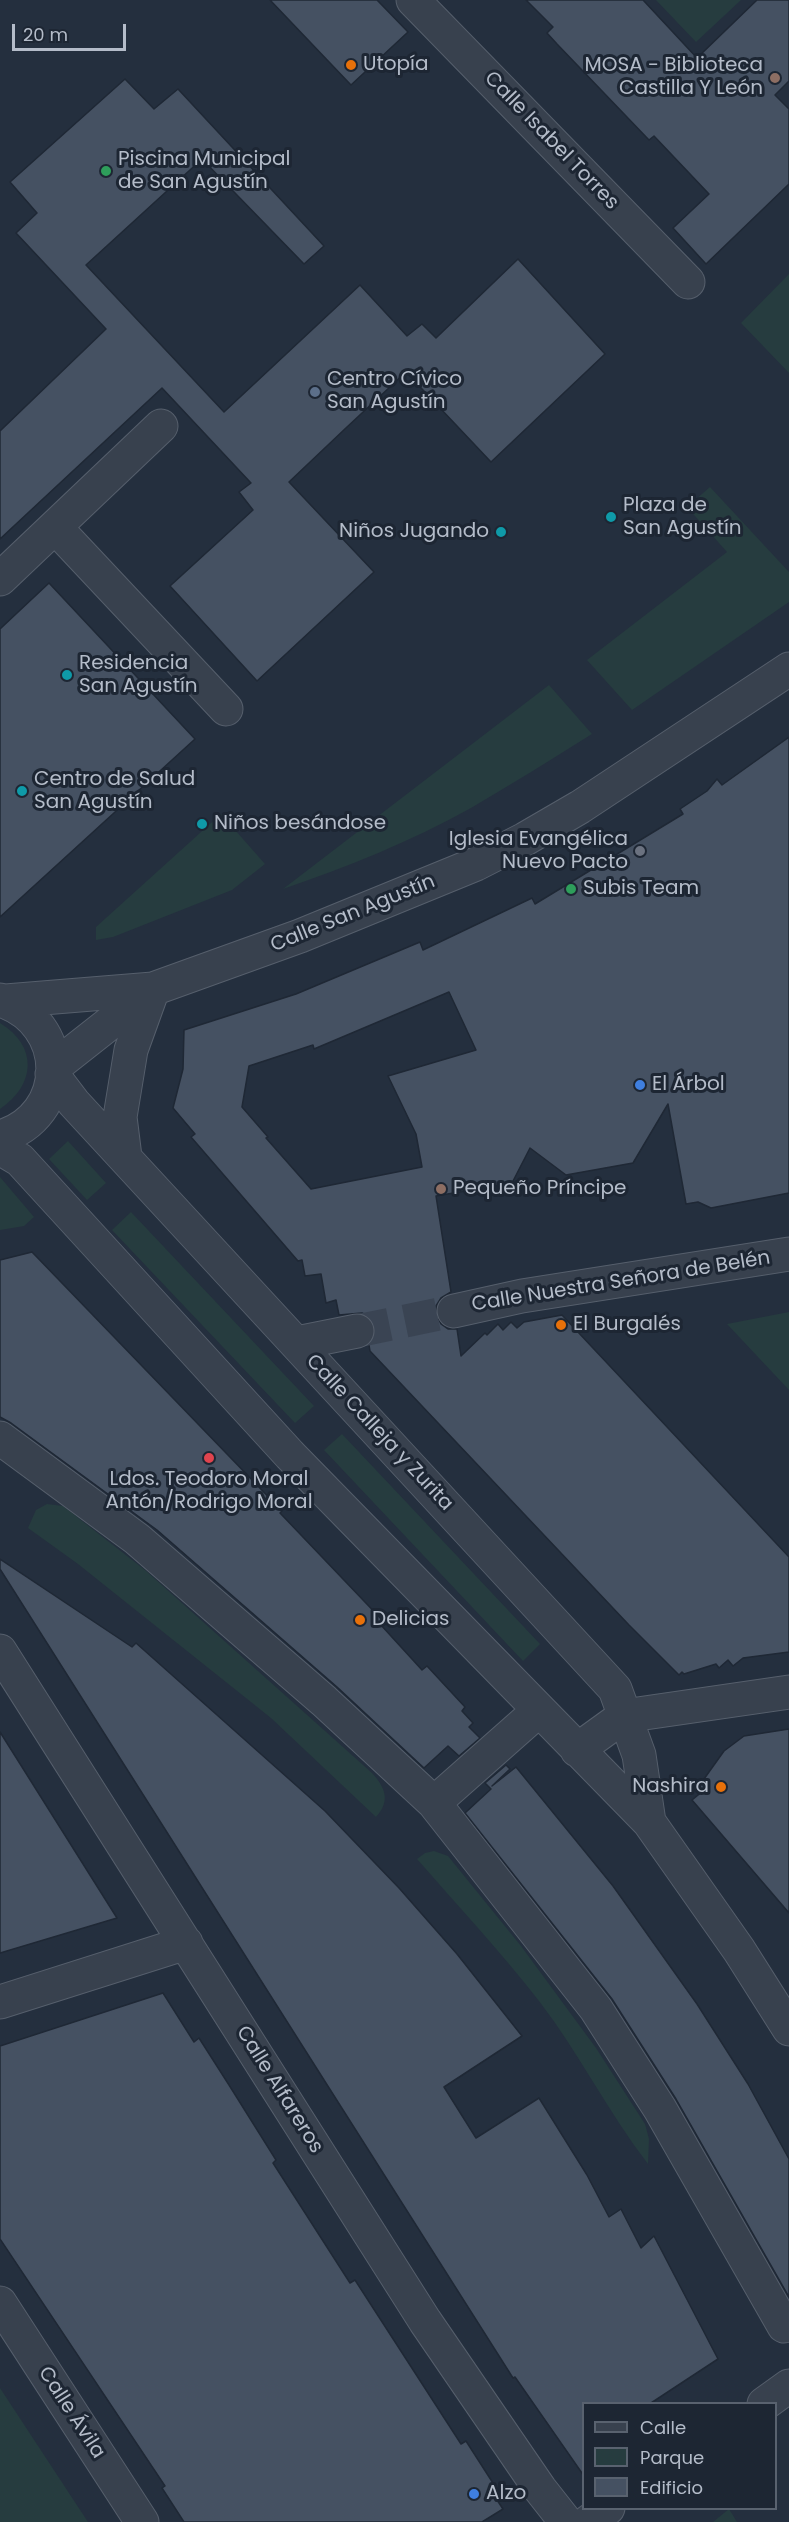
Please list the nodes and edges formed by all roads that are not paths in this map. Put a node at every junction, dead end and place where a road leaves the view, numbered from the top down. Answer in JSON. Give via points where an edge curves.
{"nodes":[{"id":1,"x":413,"y":0,"type":"edge"},
{"id":2,"x":688,"y":282,"type":"dead end"},
{"id":3,"x":161,"y":426,"type":"dead end"},
{"id":4,"x":55,"y":527,"type":"junction"},
{"id":5,"x":0,"y":579,"type":"edge"},
{"id":6,"x":789,"y":669,"type":"edge"},
{"id":7,"x":226,"y":709,"type":"dead end"},
{"id":8,"x":153,"y":989,"type":"junction"},
{"id":9,"x":3,"y":1000,"type":"edge"},
{"id":10,"x":53,"y":1071,"type":"junction"},
{"id":11,"x":0,"y":1137,"type":"edge"},
{"id":12,"x":0,"y":1148,"type":"edge"},
{"id":13,"x":125,"y":1157,"type":"junction"},
{"id":14,"x":789,"y":1254,"type":"edge"},
{"id":15,"x":454,"y":1311,"type":"tunnel mouth"},
{"id":16,"x":357,"y":1331,"type":"tunnel mouth"},
{"id":17,"x":297,"y":1343,"type":"junction"},
{"id":18,"x":0,"y":1438,"type":"edge"},
{"id":19,"x":0,"y":1651,"type":"edge"},
{"id":20,"x":789,"y":1692,"type":"edge"},
{"id":21,"x":538,"y":1711,"type":"junction"},
{"id":22,"x":624,"y":1716,"type":"junction"},
{"id":23,"x":577,"y":1750,"type":"junction"},
{"id":24,"x":440,"y":1797,"type":"junction"},
{"id":25,"x":649,"y":1822,"type":"junction"},
{"id":26,"x":186,"y":1943,"type":"junction"},
{"id":27,"x":0,"y":2002,"type":"edge"},
{"id":28,"x":789,"y":2029,"type":"edge"},
{"id":29,"x":4,"y":2318,"type":"edge"},
{"id":30,"x":784,"y":2326,"type":"dead end"},
{"id":31,"x":789,"y":2386,"type":"edge"},
{"id":32,"x":765,"y":2402,"type":"edge"},
{"id":33,"x":605,"y":2510,"type":"edge"},
{"id":34,"x":142,"y":2522,"type":"edge"},
{"id":35,"x":566,"y":2522,"type":"edge"},
{"id":36,"x":588,"y":2522,"type":"edge"}],
"edges":[{"from":1,"to":2,"type":"street","name":"Calle Isabel Torres"},
{"from":3,"to":4,"type":"street"},
{"from":4,"to":5,"type":"street"},
{"from":4,"to":7,"type":"street"},
{"from":6,"to":8,"type":"street","name":"Calle San Agustín","via":[[525,839],[467,868],[300,936]]},
{"from":8,"to":9,"type":"street","name":"Calle San Agustín"},
{"from":8,"to":10,"type":"street","name":"Calle San Agustín"},
{"from":8,"to":13,"type":"street","via":[[131,1050],[120,1117]]},
{"from":9,"to":10,"type":"street","via":[[34,1020],[49,1044]]},
{"from":10,"to":11,"type":"street","via":[[44,1106],[27,1124]]},
{"from":10,"to":13,"type":"street","name":"Calle Calleja y Zurita","via":[[74,1103]]},
{"from":12,"to":21,"type":"street","name":"Calle Calleja y Zurita","via":[[20,1160],[290,1455]]},
{"from":13,"to":17,"type":"street","name":"Calle Calleja y Zurita"},
{"from":14,"to":15,"type":"street","name":"Calle Nuestra Señora de Belén","via":[[522,1296]]},
{"from":16,"to":17,"type":"street"},
{"from":17,"to":22,"type":"street","name":"Calle Calleja y Zurita","via":[[615,1689]]},
{"from":18,"to":24,"type":"street","via":[[137,1539]]},
{"from":19,"to":26,"type":"street","name":"Calle Alfareros"},
{"from":20,"to":22,"type":"street"},
{"from":21,"to":23,"type":"street","name":"Calle Calleja y Zurita"},
{"from":21,"to":24,"type":"street"},
{"from":22,"to":23,"type":"street"},
{"from":22,"to":25,"type":"street","name":"Calle Calleja y Zurita","via":[[639,1755]]},
{"from":23,"to":25,"type":"street","name":"Calle Calleja y Zurita"},
{"from":24,"to":30,"type":"street","via":[[596,2008],[660,2109]]},
{"from":25,"to":28,"type":"street","name":"Calle Calleja y Zurita","via":[[740,1950]]},
{"from":26,"to":27,"type":"street"},
{"from":26,"to":35,"type":"street","name":"Calle Alfareros","via":[[425,2321]]},
{"from":29,"to":34,"type":"street","name":"Calle Ávila"},
{"from":31,"to":32,"type":"street"},
{"from":33,"to":36,"type":"street"}]}
